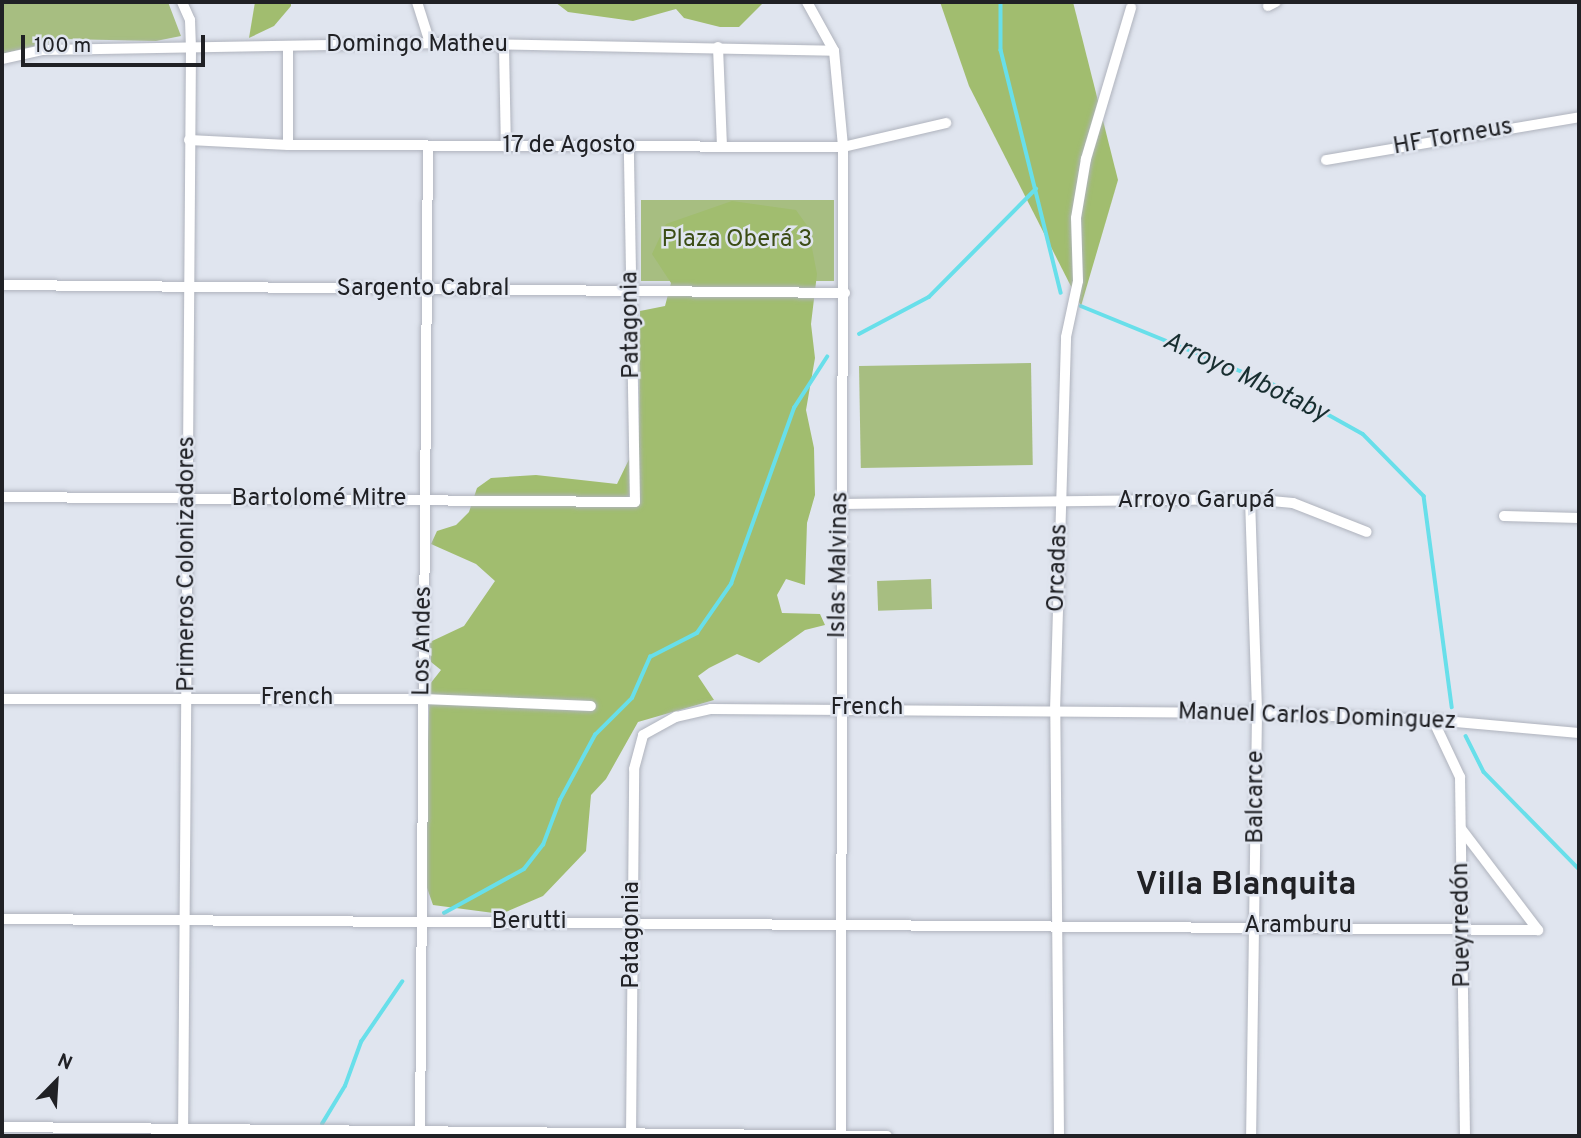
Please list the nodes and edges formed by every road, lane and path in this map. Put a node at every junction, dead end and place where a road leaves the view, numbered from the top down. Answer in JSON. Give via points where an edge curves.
{"nodes":[{"id":1,"x":182,"y":2,"type":"edge"},
{"id":2,"x":417,"y":2,"type":"edge"},
{"id":3,"x":807,"y":2,"type":"edge"},
{"id":4,"x":1131,"y":8,"type":"dead end"},
{"id":5,"x":430,"y":43,"type":"junction"},
{"id":6,"x":288,"y":46,"type":"junction"},
{"id":7,"x":504,"y":47,"type":"junction"},
{"id":8,"x":718,"y":47,"type":"junction"},
{"id":9,"x":191,"y":48,"type":"junction"},
{"id":10,"x":834,"y":51,"type":"junction"},
{"id":11,"x":2,"y":59,"type":"edge"},
{"id":12,"x":1579,"y":117,"type":"edge"},
{"id":13,"x":946,"y":123,"type":"dead end"},
{"id":14,"x":189,"y":140,"type":"junction"},
{"id":15,"x":288,"y":145,"type":"junction"},
{"id":16,"x":428,"y":146,"type":"junction"},
{"id":17,"x":506,"y":147,"type":"junction"},
{"id":18,"x":722,"y":147,"type":"junction"},
{"id":19,"x":843,"y":147,"type":"junction"},
{"id":20,"x":629,"y":148,"type":"junction"},
{"id":21,"x":1326,"y":160,"type":"dead end"},
{"id":22,"x":2,"y":285,"type":"edge"},
{"id":23,"x":188,"y":288,"type":"junction"},
{"id":24,"x":427,"y":290,"type":"junction"},
{"id":25,"x":631,"y":291,"type":"junction"},
{"id":26,"x":845,"y":293,"type":"junction"},
{"id":27,"x":2,"y":498,"type":"edge"},
{"id":28,"x":188,"y":499,"type":"junction"},
{"id":29,"x":1250,"y":499,"type":"junction"},
{"id":30,"x":425,"y":500,"type":"junction"},
{"id":31,"x":1061,"y":501,"type":"junction"},
{"id":32,"x":635,"y":502,"type":"joint"},
{"id":33,"x":840,"y":504,"type":"junction"},
{"id":34,"x":1504,"y":516,"type":"dead end"},
{"id":35,"x":1579,"y":518,"type":"edge"},
{"id":36,"x":1367,"y":532,"type":"dead end"},
{"id":37,"x":2,"y":699,"type":"edge"},
{"id":38,"x":188,"y":699,"type":"junction"},
{"id":39,"x":423,"y":699,"type":"junction"},
{"id":40,"x":591,"y":706,"type":"dead end"},
{"id":41,"x":839,"y":709,"type":"junction"},
{"id":42,"x":1055,"y":711,"type":"junction"},
{"id":43,"x":1257,"y":713,"type":"junction"},
{"id":44,"x":1433,"y":720,"type":"junction"},
{"id":45,"x":1579,"y":733,"type":"edge"},
{"id":46,"x":643,"y":735,"type":"joint"},
{"id":47,"x":1462,"y":830,"type":"junction"},
{"id":48,"x":2,"y":919,"type":"edge"},
{"id":49,"x":185,"y":920,"type":"junction"},
{"id":50,"x":420,"y":922,"type":"junction"},
{"id":51,"x":633,"y":923,"type":"junction"},
{"id":52,"x":843,"y":925,"type":"junction"},
{"id":53,"x":1057,"y":926,"type":"junction"},
{"id":54,"x":1464,"y":926,"type":"junction"},
{"id":55,"x":1256,"y":927,"type":"junction"},
{"id":56,"x":2,"y":1127,"type":"edge"},
{"id":57,"x":183,"y":1128,"type":"junction"},
{"id":58,"x":420,"y":1134,"type":"edge"},
{"id":59,"x":631,"y":1135,"type":"edge"},
{"id":60,"x":841,"y":1136,"type":"edge"},
{"id":61,"x":887,"y":1136,"type":"edge"},
{"id":62,"x":1059,"y":1136,"type":"edge"},
{"id":63,"x":1251,"y":1136,"type":"edge"},
{"id":64,"x":1465,"y":1136,"type":"edge"}],
"edges":[{"from":1,"to":9,"type":"street","name":"Primeros Colonizadores","via":[[190,20]]},
{"from":2,"to":5,"type":"street"},
{"from":3,"to":10,"type":"street","name":"Islas Malvinas"},
{"from":4,"to":31,"type":"street","name":"Orcadas","via":[[1086,159],[1076,218],[1078,282],[1066,337]]},
{"from":5,"to":6,"type":"street","name":"Domingo Matheu"},
{"from":5,"to":7,"type":"street","name":"Domingo Matheu"},
{"from":6,"to":9,"type":"street","name":"Domingo Matheu"},
{"from":6,"to":15,"type":"street"},
{"from":7,"to":8,"type":"street","name":"Domingo Matheu"},
{"from":7,"to":17,"type":"street"},
{"from":8,"to":10,"type":"street","name":"Domingo Matheu"},
{"from":8,"to":18,"type":"street"},
{"from":9,"to":11,"type":"street","name":"Domingo Matheu","via":[[43,50]]},
{"from":9,"to":14,"type":"street","name":"Primeros Colonizadores"},
{"from":10,"to":19,"type":"street","name":"Islas Malvinas"},
{"from":12,"to":21,"type":"street","name":"HF Torneus"},
{"from":13,"to":19,"type":"street","name":"17 de Agosto"},
{"from":14,"to":15,"type":"street","name":"17 de Agosto"},
{"from":14,"to":23,"type":"street","name":"Primeros Colonizadores"},
{"from":15,"to":16,"type":"street","name":"17 de Agosto"},
{"from":16,"to":17,"type":"street","name":"17 de Agosto"},
{"from":16,"to":24,"type":"street","name":"Los Andes"},
{"from":17,"to":20,"type":"street","name":"17 de Agosto"},
{"from":18,"to":19,"type":"street","name":"17 de Agosto"},
{"from":18,"to":20,"type":"street","name":"17 de Agosto"},
{"from":19,"to":26,"type":"street","name":"Islas Malvinas"},
{"from":20,"to":25,"type":"street","name":"Patagonia"},
{"from":22,"to":23,"type":"street","name":"Sargento Cabral"},
{"from":23,"to":24,"type":"street","name":"Sargento Cabral"},
{"from":23,"to":28,"type":"street","name":"Primeros Colonizadores"},
{"from":24,"to":25,"type":"street","name":"Sargento Cabral"},
{"from":24,"to":30,"type":"street","name":"Los Andes"},
{"from":25,"to":26,"type":"street","name":"Sargento Cabral"},
{"from":25,"to":32,"type":"street","name":"Patagonia"},
{"from":26,"to":33,"type":"street","name":"Islas Malvinas"},
{"from":27,"to":28,"type":"street","name":"Bartolomé Mitre"},
{"from":28,"to":30,"type":"street","name":"Bartolomé Mitre"},
{"from":28,"to":38,"type":"street","name":"Primeros Colonizadores"},
{"from":29,"to":31,"type":"street","name":"Arroyo Garupá"},
{"from":29,"to":36,"type":"street","name":"Arroyo Garupá","via":[[1293,503]]},
{"from":29,"to":43,"type":"street","name":"Balcarce"},
{"from":30,"to":32,"type":"street","name":"Bartolomé Mitre"},
{"from":30,"to":39,"type":"street","name":"Los Andes"},
{"from":31,"to":33,"type":"street"},
{"from":31,"to":42,"type":"street","name":"Orcadas"},
{"from":33,"to":41,"type":"street","name":"Islas Malvinas"},
{"from":34,"to":35,"type":"street"},
{"from":37,"to":38,"type":"street","name":"French"},
{"from":38,"to":39,"type":"street","name":"French"},
{"from":38,"to":49,"type":"street","name":"Primeros Colonizadores"},
{"from":39,"to":40,"type":"street","name":"French"},
{"from":39,"to":50,"type":"street","name":"Los Andes"},
{"from":41,"to":42,"type":"street","name":"French"},
{"from":41,"to":46,"type":"street","name":"French","via":[[711,709],[677,717]]},
{"from":41,"to":52,"type":"street","name":"Islas Malvinas"},
{"from":42,"to":43,"type":"street","name":"Manuel Carlos Dominguez"},
{"from":42,"to":53,"type":"street","name":"Orcadas"},
{"from":43,"to":44,"type":"street","name":"Manuel Carlos Dominguez"},
{"from":43,"to":55,"type":"street","name":"Balcarce"},
{"from":44,"to":45,"type":"street","name":"Manuel Carlos Dominguez"},
{"from":44,"to":47,"type":"street","name":"Pueyrredón","via":[[1460,777]]},
{"from":46,"to":51,"type":"street","name":"Patagonia","via":[[634,769]]},
{"from":47,"to":54,"type":"street","name":"Pueyrredón"},
{"from":47,"to":54,"type":"street","name":"Aramburu","via":[[1538,930]]},
{"from":48,"to":49,"type":"street","name":"Berutti"},
{"from":49,"to":50,"type":"street","name":"Berutti"},
{"from":49,"to":57,"type":"street","name":"Primeros Colonizadores"},
{"from":50,"to":51,"type":"street","name":"Berutti"},
{"from":50,"to":58,"type":"street","name":"Los Andes"},
{"from":51,"to":52,"type":"street","name":"Berutti"},
{"from":51,"to":59,"type":"street","name":"Patagonia"},
{"from":52,"to":53,"type":"street","name":"Berutti"},
{"from":52,"to":60,"type":"street","name":"Islas Malvinas"},
{"from":53,"to":55,"type":"street","name":"Aramburu"},
{"from":53,"to":62,"type":"street","name":"Orcadas"},
{"from":54,"to":55,"type":"street","name":"Aramburu"},
{"from":54,"to":64,"type":"street","name":"Pueyrredón"},
{"from":55,"to":63,"type":"street","name":"Balcarce"},
{"from":56,"to":57,"type":"street"},
{"from":57,"to":58,"type":"street"},
{"from":58,"to":59,"type":"street"},
{"from":59,"to":60,"type":"street"},
{"from":60,"to":61,"type":"street"}]}
